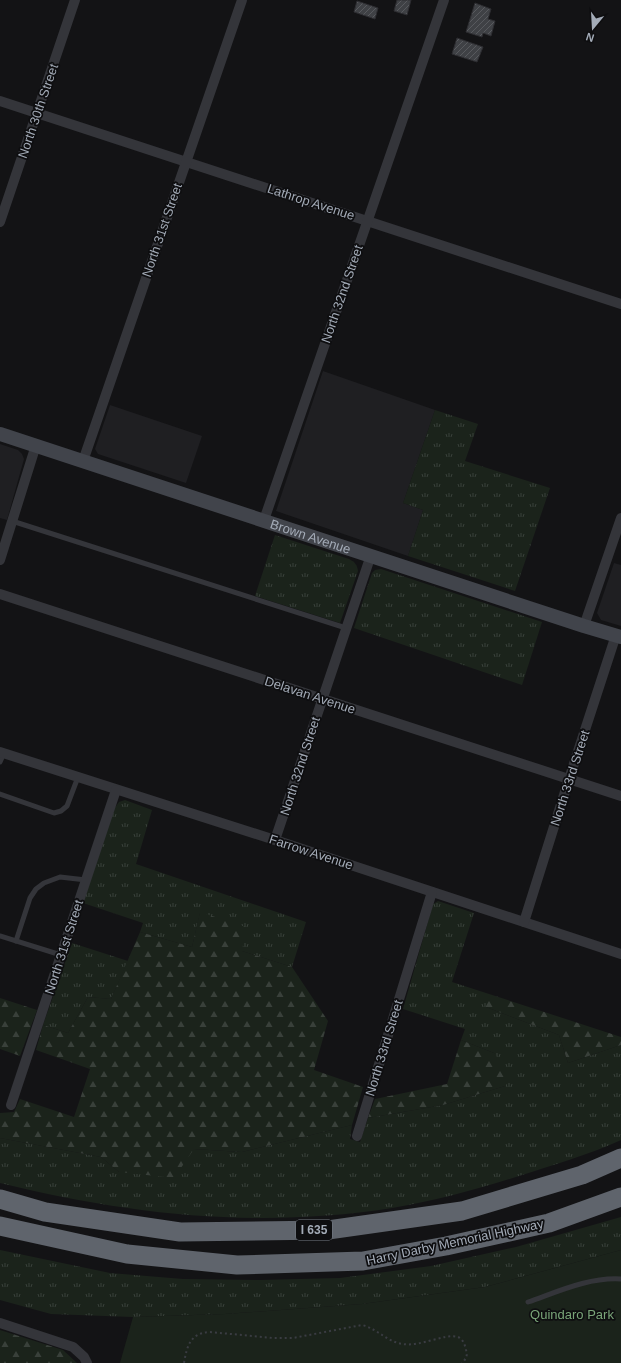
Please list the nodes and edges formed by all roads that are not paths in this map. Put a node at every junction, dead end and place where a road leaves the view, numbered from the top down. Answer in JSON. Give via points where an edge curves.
{"nodes":[{"id":1,"x":75,"y":0,"type":"edge"},
{"id":2,"x":242,"y":0,"type":"edge"},
{"id":3,"x":444,"y":0,"type":"edge"},
{"id":4,"x":0,"y":101,"type":"edge"},
{"id":5,"x":38,"y":114,"type":"junction"},
{"id":6,"x":186,"y":161,"type":"junction"},
{"id":7,"x":367,"y":221,"type":"junction"},
{"id":8,"x":0,"y":222,"type":"edge"},
{"id":9,"x":621,"y":304,"type":"edge"},
{"id":10,"x":0,"y":434,"type":"edge"},
{"id":11,"x":36,"y":445,"type":"junction"},
{"id":12,"x":83,"y":461,"type":"junction"},
{"id":13,"x":621,"y":518,"type":"edge"},
{"id":14,"x":264,"y":520,"type":"junction"},
{"id":15,"x":12,"y":521,"type":"junction"},
{"id":16,"x":371,"y":555,"type":"junction"},
{"id":17,"x":0,"y":560,"type":"edge"},
{"id":18,"x":0,"y":594,"type":"edge"},
{"id":19,"x":584,"y":626,"type":"junction"},
{"id":20,"x":346,"y":628,"type":"junction"},
{"id":21,"x":619,"y":636,"type":"edge"},
{"id":22,"x":322,"y":699,"type":"junction"},
{"id":23,"x":1,"y":756,"type":"edge"},
{"id":24,"x":78,"y":777,"type":"junction"},
{"id":25,"x":569,"y":779,"type":"junction"},
{"id":26,"x":116,"y":790,"type":"junction"},
{"id":27,"x":0,"y":794,"type":"edge"},
{"id":28,"x":621,"y":796,"type":"edge"},
{"id":29,"x":275,"y":840,"type":"junction"},
{"id":30,"x":86,"y":880,"type":"junction"},
{"id":31,"x":432,"y":892,"type":"junction"},
{"id":32,"x":524,"y":922,"type":"junction"},
{"id":33,"x":0,"y":936,"type":"edge"},
{"id":34,"x":16,"y":941,"type":"junction"},
{"id":35,"x":621,"y":954,"type":"edge"},
{"id":36,"x":61,"y":955,"type":"junction"},
{"id":37,"x":11,"y":1105,"type":"dead end"},
{"id":38,"x":357,"y":1136,"type":"dead end"},
{"id":39,"x":621,"y":1158,"type":"edge"},
{"id":40,"x":621,"y":1197,"type":"edge"},
{"id":41,"x":0,"y":1199,"type":"edge"},
{"id":42,"x":0,"y":1226,"type":"edge"},
{"id":43,"x":621,"y":1279,"type":"edge"},
{"id":44,"x":528,"y":1302,"type":"dead end"},
{"id":45,"x":0,"y":1323,"type":"edge"},
{"id":46,"x":85,"y":1360,"type":"edge"}],
"edges":[{"from":1,"to":5,"type":"street","name":"North 30th Street"},
{"from":2,"to":6,"type":"street","name":"North 31st Street"},
{"from":3,"to":7,"type":"street","name":"North 32nd Street"},
{"from":4,"to":5,"type":"street","name":"Lathrop Avenue"},
{"from":5,"to":6,"type":"street","name":"Lathrop Avenue"},
{"from":5,"to":8,"type":"street","name":"North 30th Street"},
{"from":6,"to":7,"type":"street","name":"Lathrop Avenue"},
{"from":6,"to":12,"type":"street","name":"North 31st Street"},
{"from":7,"to":9,"type":"street","name":"Lathrop Avenue"},
{"from":7,"to":14,"type":"street","name":"North 32nd Street"},
{"from":10,"to":11,"type":"main road","name":"Brown Avenue"},
{"from":11,"to":12,"type":"main road","name":"Brown Avenue"},
{"from":11,"to":15,"type":"street"},
{"from":12,"to":14,"type":"main road","name":"Brown Avenue"},
{"from":13,"to":19,"type":"street"},
{"from":14,"to":16,"type":"main road","name":"Brown Avenue"},
{"from":15,"to":17,"type":"street"},
{"from":15,"to":20,"type":"lane"},
{"from":16,"to":19,"type":"main road","name":"Brown Avenue"},
{"from":16,"to":20,"type":"street","name":"North 32nd Street"},
{"from":18,"to":22,"type":"street","name":"Delavan Avenue"},
{"from":19,"to":21,"type":"main road","name":"Brown Avenue"},
{"from":20,"to":22,"type":"street","name":"North 32nd Street"},
{"from":21,"to":25,"type":"street","name":"North 33rd Street"},
{"from":22,"to":25,"type":"street","name":"Delavan Avenue"},
{"from":22,"to":29,"type":"street","name":"North 32nd Street"},
{"from":23,"to":24,"type":"street","name":"Farrow Avenue"},
{"from":24,"to":26,"type":"street","name":"Farrow Avenue"},
{"from":24,"to":27,"type":"lane","via":[[66,806],[54,813]]},
{"from":25,"to":28,"type":"street","name":"Delavan Avenue"},
{"from":25,"to":32,"type":"street","name":"North 33rd Street"},
{"from":26,"to":29,"type":"street","name":"Farrow Avenue"},
{"from":26,"to":30,"type":"street","name":"North 31st Street"},
{"from":29,"to":31,"type":"street","name":"Farrow Avenue"},
{"from":30,"to":34,"type":"lane","via":[[60,877],[36,889],[30,898]]},
{"from":30,"to":36,"type":"street","name":"North 31st Street"},
{"from":31,"to":32,"type":"street","name":"Farrow Avenue"},
{"from":31,"to":38,"type":"street","name":"North 33rd Street"},
{"from":32,"to":35,"type":"street","name":"Farrow Avenue"},
{"from":33,"to":34,"type":"lane"},
{"from":34,"to":36,"type":"lane"},
{"from":36,"to":37,"type":"street","name":"North 31st Street"},
{"from":39,"to":41,"type":"highway","number":"I 635","via":[[582,1175],[462,1211],[328,1230],[180,1232],[45,1212]]},
{"from":40,"to":42,"type":"highway","name":"Harry Darby Memorial Highway","via":[[549,1222],[446,1246],[363,1261],[237,1265],[135,1255]]},
{"from":43,"to":44,"type":"lane","via":[[586,1283]]},
{"from":45,"to":46,"type":"street","via":[[73,1347]]}]}
